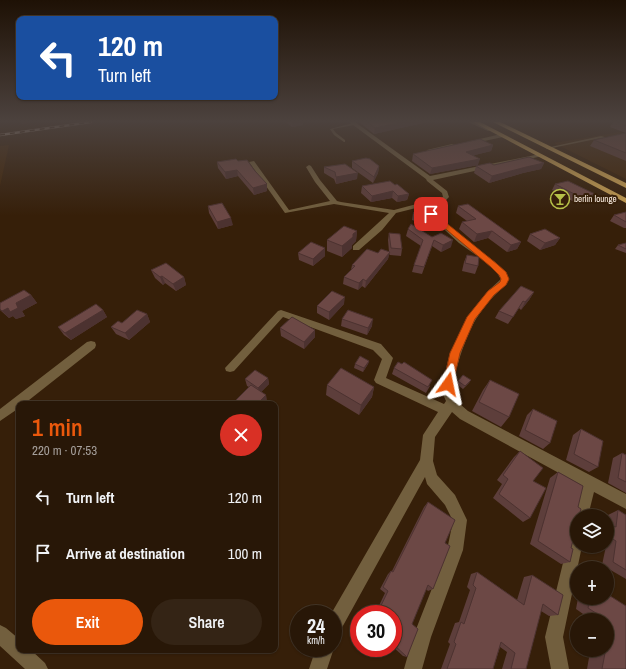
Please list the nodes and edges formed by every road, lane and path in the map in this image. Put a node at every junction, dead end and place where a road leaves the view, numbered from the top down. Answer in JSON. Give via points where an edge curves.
{"nodes":[{"id":1,"x":394,"y":153,"type":"edge"},
{"id":2,"x":535,"y":153,"type":"edge"},
{"id":3,"x":542,"y":153,"type":"edge"},
{"id":4,"x":546,"y":153,"type":"edge"},
{"id":5,"x":558,"y":153,"type":"edge"},
{"id":6,"x":538,"y":155,"type":"junction"},
{"id":7,"x":252,"y":162,"type":"dead end"},
{"id":8,"x":309,"y":167,"type":"dead end"},
{"id":9,"x":430,"y":179,"type":"junction"},
{"id":10,"x":626,"y":186,"type":"edge"},
{"id":11,"x":626,"y":192,"type":"edge"},
{"id":12,"x":626,"y":196,"type":"edge"},
{"id":13,"x":626,"y":201,"type":"edge"},
{"id":14,"x":335,"y":202,"type":"junction"},
{"id":15,"x":421,"y":205,"type":"junction"},
{"id":16,"x":394,"y":212,"type":"junction"},
{"id":17,"x":356,"y":248,"type":"dead end"},
{"id":18,"x":91,"y":345,"type":"dead end"},
{"id":19,"x":230,"y":368,"type":"dead end"},
{"id":20,"x":19,"y":401,"type":"edge"},
{"id":21,"x":16,"y":404,"type":"edge"},
{"id":22,"x":449,"y":406,"type":"junction"},
{"id":23,"x":0,"y":416,"type":"edge"},
{"id":24,"x":426,"y":461,"type":"junction"},
{"id":25,"x":588,"y":482,"type":"junction"},
{"id":26,"x":626,"y":502,"type":"edge"},
{"id":27,"x":582,"y":509,"type":"edge"},
{"id":28,"x":573,"y":553,"type":"edge"},
{"id":29,"x":342,"y":611,"type":"edge"},
{"id":30,"x":0,"y":634,"type":"edge"},
{"id":31,"x":16,"y":648,"type":"edge"},
{"id":32,"x":21,"y":653,"type":"edge"},
{"id":33,"x":322,"y":657,"type":"edge"},
{"id":34,"x":39,"y":669,"type":"edge"},
{"id":35,"x":318,"y":669,"type":"edge"},
{"id":36,"x":413,"y":669,"type":"edge"},
{"id":37,"x":560,"y":669,"type":"edge"}],
"edges":[{"from":1,"to":9,"type":"street"},
{"from":2,"to":6,"type":"highway"},
{"from":3,"to":12,"type":"highway"},
{"from":4,"to":11,"type":"highway"},
{"from":5,"to":10,"type":"highway"},
{"from":6,"to":9,"type":"street"},
{"from":6,"to":13,"type":"highway"},
{"from":7,"to":14,"type":"street","via":[[287,212]]},
{"from":8,"to":14,"type":"street"},
{"from":9,"to":15,"type":"street","via":[[430,182],[445,192],[446,197]]},
{"from":14,"to":16,"type":"street"},
{"from":15,"to":16,"type":"street"},
{"from":15,"to":22,"type":"street","via":[[494,266],[505,279],[472,317],[455,353],[448,384]]},
{"from":16,"to":17,"type":"street"},
{"from":18,"to":20,"type":"street"},
{"from":19,"to":22,"type":"street","via":[[281,313],[377,347],[388,358],[380,380]]},
{"from":21,"to":23,"type":"street"},
{"from":22,"to":24,"type":"street","via":[[429,435]]},
{"from":22,"to":25,"type":"street"},
{"from":24,"to":29,"type":"street"},
{"from":24,"to":36,"type":"street","via":[[432,479],[450,500],[460,520],[455,550]]},
{"from":25,"to":26,"type":"street"},
{"from":25,"to":27,"type":"street"},
{"from":28,"to":37,"type":"street","via":[[554,637]]},
{"from":30,"to":31,"type":"street"},
{"from":32,"to":34,"type":"street"},
{"from":33,"to":35,"type":"street"}]}
